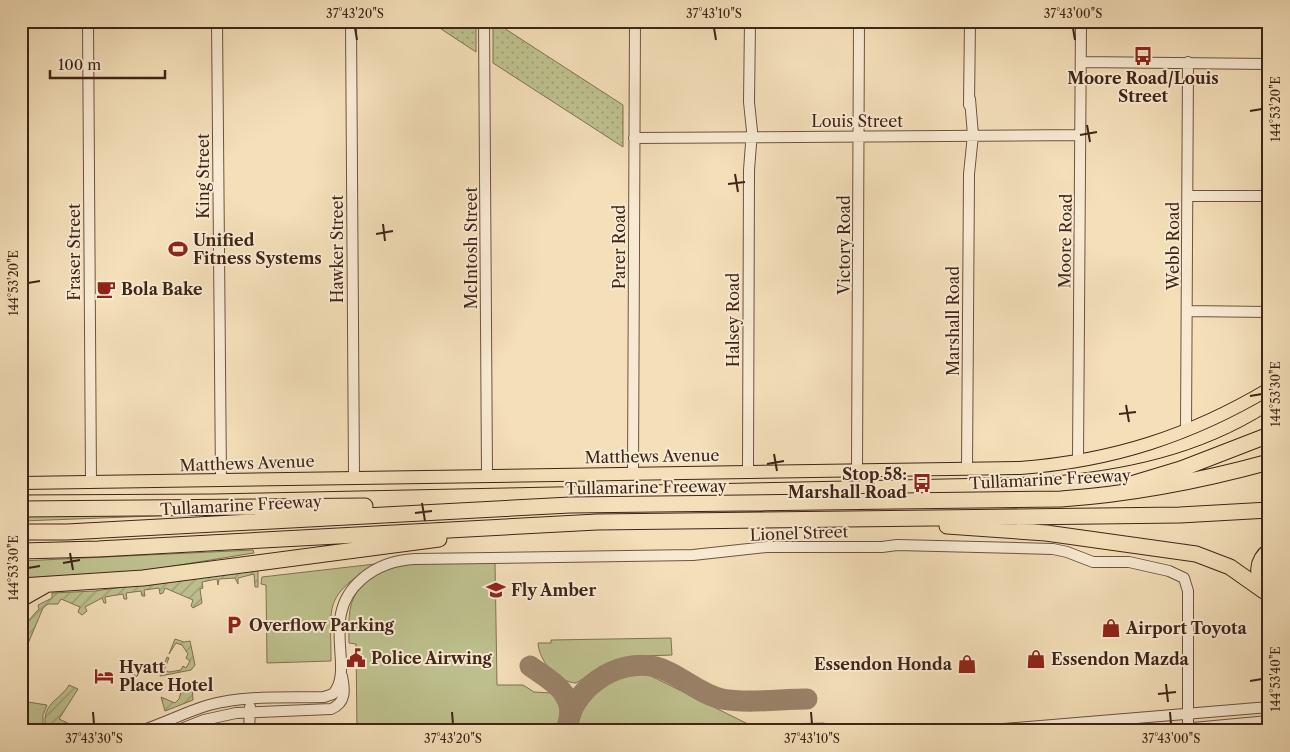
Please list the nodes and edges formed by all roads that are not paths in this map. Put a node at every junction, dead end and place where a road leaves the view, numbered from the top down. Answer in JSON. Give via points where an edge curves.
{"nodes":[{"id":1,"x":88,"y":21,"type":"edge"},
{"id":2,"x":217,"y":21,"type":"edge"},
{"id":3,"x":351,"y":21,"type":"edge"},
{"id":4,"x":484,"y":21,"type":"edge"},
{"id":5,"x":635,"y":21,"type":"edge"},
{"id":6,"x":750,"y":21,"type":"edge"},
{"id":7,"x":860,"y":21,"type":"edge"},
{"id":8,"x":970,"y":21,"type":"edge"},
{"id":9,"x":1081,"y":21,"type":"edge"},
{"id":10,"x":1081,"y":62,"type":"junction"},
{"id":11,"x":1188,"y":62,"type":"junction"},
{"id":12,"x":1269,"y":64,"type":"edge"},
{"id":13,"x":970,"y":135,"type":"junction"},
{"id":14,"x":1080,"y":135,"type":"junction"},
{"id":15,"x":859,"y":136,"type":"junction"},
{"id":16,"x":749,"y":137,"type":"junction"},
{"id":17,"x":634,"y":138,"type":"junction"},
{"id":18,"x":1188,"y":196,"type":"junction"},
{"id":19,"x":1269,"y":196,"type":"edge"},
{"id":20,"x":1188,"y":311,"type":"junction"},
{"id":21,"x":1269,"y":312,"type":"edge"},
{"id":22,"x":1269,"y":389,"type":"edge"},
{"id":23,"x":1186,"y":431,"type":"junction"},
{"id":24,"x":1269,"y":435,"type":"edge"},
{"id":25,"x":1078,"y":461,"type":"junction"},
{"id":26,"x":1269,"y":462,"type":"edge"},
{"id":27,"x":967,"y":468,"type":"junction"},
{"id":28,"x":857,"y":470,"type":"junction"},
{"id":29,"x":748,"y":471,"type":"junction"},
{"id":30,"x":633,"y":473,"type":"junction"},
{"id":31,"x":487,"y":475,"type":"junction"},
{"id":32,"x":354,"y":476,"type":"junction"},
{"id":33,"x":221,"y":480,"type":"junction"},
{"id":34,"x":91,"y":482,"type":"junction"},
{"id":35,"x":21,"y":483,"type":"edge"},
{"id":36,"x":980,"y":501,"type":"junction"},
{"id":37,"x":570,"y":505,"type":"junction"},
{"id":38,"x":21,"y":509,"type":"edge"},
{"id":39,"x":1269,"y":510,"type":"edge"},
{"id":40,"x":800,"y":520,"type":"junction"},
{"id":41,"x":572,"y":523,"type":"junction"},
{"id":42,"x":21,"y":532,"type":"edge"},
{"id":43,"x":1269,"y":550,"type":"edge"},
{"id":44,"x":21,"y":551,"type":"edge"},
{"id":45,"x":45,"y":585,"type":"junction"},
{"id":46,"x":21,"y":586,"type":"edge"},
{"id":47,"x":1266,"y":592,"type":"edge"},
{"id":48,"x":21,"y":599,"type":"edge"},
{"id":49,"x":340,"y":670,"type":"junction"},
{"id":50,"x":251,"y":698,"type":"junction"},
{"id":51,"x":1269,"y":707,"type":"edge"},
{"id":52,"x":249,"y":711,"type":"junction"},
{"id":53,"x":1187,"y":714,"type":"junction"},
{"id":54,"x":1269,"y":721,"type":"edge"},
{"id":55,"x":1095,"y":726,"type":"edge"},
{"id":56,"x":1188,"y":728,"type":"junction"},
{"id":57,"x":140,"y":731,"type":"edge"},
{"id":58,"x":176,"y":731,"type":"edge"},
{"id":59,"x":249,"y":731,"type":"edge"},
{"id":60,"x":979,"y":731,"type":"edge"},
{"id":61,"x":1160,"y":731,"type":"edge"}],
"edges":[{"from":1,"to":34,"type":"street","name":"Fraser Street"},
{"from":2,"to":33,"type":"street","name":"King Street"},
{"from":3,"to":32,"type":"street","name":"Hawker Street"},
{"from":4,"to":31,"type":"street","name":"McIntosh Street"},
{"from":5,"to":17,"type":"street","name":"Parer Road"},
{"from":6,"to":16,"type":"street","name":"Halsey Road"},
{"from":7,"to":15,"type":"street","name":"Victory Road"},
{"from":8,"to":13,"type":"street","name":"Marshall Road"},
{"from":9,"to":10,"type":"street","name":"Moore Road"},
{"from":10,"to":11,"type":"street"},
{"from":10,"to":14,"type":"street","name":"Moore Road"},
{"from":11,"to":12,"type":"street"},
{"from":11,"to":18,"type":"street","name":"Webb Road"},
{"from":13,"to":14,"type":"street","name":"Louis Street"},
{"from":13,"to":15,"type":"street","name":"Louis Street"},
{"from":13,"to":27,"type":"street","name":"Marshall Road"},
{"from":14,"to":25,"type":"street","name":"Moore Road"},
{"from":15,"to":16,"type":"street","name":"Louis Street"},
{"from":15,"to":28,"type":"street","name":"Victory Road"},
{"from":16,"to":17,"type":"street","name":"Louis Street"},
{"from":16,"to":29,"type":"street","name":"Halsey Road"},
{"from":17,"to":30,"type":"street","name":"Parer Road"},
{"from":18,"to":19,"type":"street"},
{"from":18,"to":20,"type":"street","name":"Webb Road"},
{"from":20,"to":21,"type":"street"},
{"from":20,"to":23,"type":"street","name":"Webb Road"},
{"from":22,"to":23,"type":"main road","name":"Matthews Avenue"},
{"from":23,"to":25,"type":"main road","name":"Matthews Avenue","via":[[1132,450]]},
{"from":24,"to":36,"type":"highway","via":[[1181,469],[1124,486],[1082,493]]},
{"from":25,"to":27,"type":"main road","name":"Matthews Avenue","via":[[1020,468]]},
{"from":26,"to":36,"type":"highway","name":"Tullamarine Freeway","via":[[1169,487],[1126,494]]},
{"from":27,"to":28,"type":"main road","name":"Matthews Avenue"},
{"from":28,"to":29,"type":"main road","name":"Matthews Avenue"},
{"from":29,"to":30,"type":"main road","name":"Matthews Avenue"},
{"from":30,"to":31,"type":"main road","name":"Matthews Avenue"},
{"from":31,"to":32,"type":"main road","name":"Matthews Avenue"},
{"from":32,"to":33,"type":"main road","name":"Matthews Avenue"},
{"from":33,"to":34,"type":"main road","name":"Matthews Avenue"},
{"from":34,"to":35,"type":"main road","name":"Matthews Avenue"},
{"from":36,"to":37,"type":"highway","name":"Tullamarine Freeway"},
{"from":37,"to":38,"type":"highway"},
{"from":37,"to":42,"type":"highway","name":"Tullamarine Freeway"},
{"from":39,"to":40,"type":"highway","name":"Tullamarine Freeway","via":[[1180,515]]},
{"from":40,"to":41,"type":"highway","name":"Tullamarine Freeway"},
{"from":40,"to":47,"type":"highway","via":[[887,522],[1046,533],[1182,551],[1220,562]]},
{"from":41,"to":44,"type":"highway","name":"Tullamarine Freeway"},
{"from":41,"to":45,"type":"highway","via":[[143,578]]},
{"from":43,"to":47,"type":"main road","via":[[1257,566],[1257,577]]},
{"from":45,"to":46,"type":"highway"},
{"from":45,"to":48,"type":"highway"},
{"from":49,"to":50,"type":"street","via":[[337,688],[329,696]]},
{"from":49,"to":52,"type":"street","via":[[344,697],[334,708]]},
{"from":49,"to":53,"type":"street","name":"Lionel Street","via":[[340,613],[344,600],[372,571],[401,560],[693,555],[767,547],[1048,548],[1094,562],[1129,562],[1183,577],[1188,591]]},
{"from":50,"to":52,"type":"street"},
{"from":50,"to":57,"type":"street","via":[[208,705]]},
{"from":51,"to":53,"type":"street"},
{"from":52,"to":58,"type":"street","via":[[214,717]]},
{"from":52,"to":59,"type":"street"},
{"from":53,"to":55,"type":"street"},
{"from":53,"to":56,"type":"street","name":"Lionel Street"},
{"from":54,"to":56,"type":"street"},
{"from":55,"to":60,"type":"street"},
{"from":56,"to":61,"type":"street"}]}
